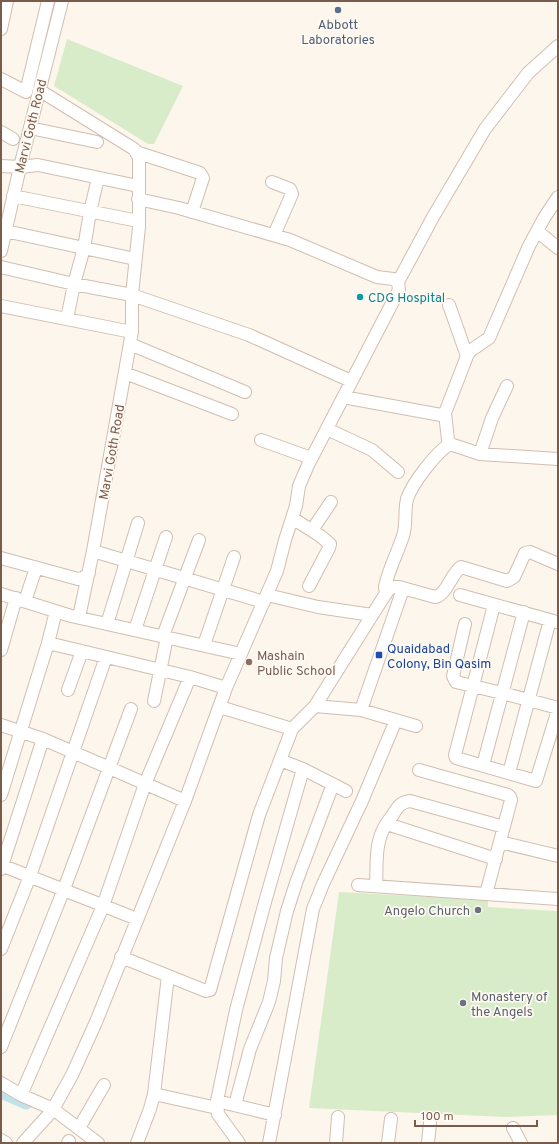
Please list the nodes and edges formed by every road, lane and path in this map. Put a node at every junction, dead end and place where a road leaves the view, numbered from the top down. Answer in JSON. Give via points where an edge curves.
{"nodes":[{"id":1,"x":7,"y":1,"type":"edge"},
{"id":2,"x":48,"y":1,"type":"edge"},
{"id":3,"x":62,"y":1,"type":"edge"},
{"id":4,"x":1,"y":29,"type":"edge"},
{"id":5,"x":558,"y":46,"type":"edge"},
{"id":6,"x":1,"y":78,"type":"edge"},
{"id":7,"x":39,"y":90,"type":"junction"},
{"id":8,"x":30,"y":128,"type":"junction"},
{"id":9,"x":1,"y":132,"type":"edge"},
{"id":10,"x":13,"y":139,"type":"dead end"},
{"id":11,"x":97,"y":142,"type":"dead end"},
{"id":12,"x":136,"y":152,"type":"junction"},
{"id":13,"x":1,"y":166,"type":"edge"},
{"id":14,"x":20,"y":167,"type":"junction"},
{"id":15,"x":98,"y":178,"type":"junction"},
{"id":16,"x":272,"y":182,"type":"dead end"},
{"id":17,"x":138,"y":186,"type":"junction"},
{"id":18,"x":13,"y":196,"type":"junction"},
{"id":19,"x":558,"y":197,"type":"edge"},
{"id":20,"x":138,"y":199,"type":"junction"},
{"id":21,"x":90,"y":212,"type":"junction"},
{"id":22,"x":192,"y":212,"type":"junction"},
{"id":23,"x":138,"y":221,"type":"junction"},
{"id":24,"x":3,"y":231,"type":"edge"},
{"id":25,"x":537,"y":231,"type":"junction"},
{"id":26,"x":274,"y":235,"type":"junction"},
{"id":27,"x":84,"y":248,"type":"junction"},
{"id":28,"x":558,"y":248,"type":"edge"},
{"id":29,"x":1,"y":251,"type":"edge"},
{"id":30,"x":135,"y":259,"type":"junction"},
{"id":31,"x":1,"y":267,"type":"edge"},
{"id":32,"x":398,"y":282,"type":"junction"},
{"id":33,"x":74,"y":284,"type":"junction"},
{"id":34,"x":132,"y":295,"type":"junction"},
{"id":35,"x":448,"y":305,"type":"dead end"},
{"id":36,"x":1,"y":306,"type":"edge"},
{"id":37,"x":67,"y":319,"type":"junction"},
{"id":38,"x":131,"y":338,"type":"junction"},
{"id":39,"x":467,"y":356,"type":"junction"},
{"id":40,"x":125,"y":373,"type":"junction"},
{"id":41,"x":351,"y":381,"type":"junction"},
{"id":42,"x":507,"y":386,"type":"dead end"},
{"id":43,"x":245,"y":392,"type":"dead end"},
{"id":44,"x":344,"y":397,"type":"junction"},
{"id":45,"x":445,"y":413,"type":"junction"},
{"id":46,"x":232,"y":414,"type":"dead end"},
{"id":47,"x":327,"y":429,"type":"junction"},
{"id":48,"x":261,"y":440,"type":"dead end"},
{"id":49,"x":450,"y":444,"type":"junction"},
{"id":50,"x":480,"y":454,"type":"junction"},
{"id":51,"x":311,"y":458,"type":"junction"},
{"id":52,"x":558,"y":459,"type":"edge"},
{"id":53,"x":398,"y":472,"type":"dead end"},
{"id":54,"x":331,"y":502,"type":"dead end"},
{"id":55,"x":292,"y":518,"type":"junction"},
{"id":56,"x":138,"y":523,"type":"dead end"},
{"id":57,"x":312,"y":530,"type":"junction"},
{"id":58,"x":166,"y":537,"type":"dead end"},
{"id":59,"x":198,"y":540,"type":"dead end"},
{"id":60,"x":93,"y":551,"type":"junction"},
{"id":61,"x":234,"y":557,"type":"dead end"},
{"id":62,"x":1,"y":558,"type":"edge"},
{"id":63,"x":127,"y":562,"type":"junction"},
{"id":64,"x":558,"y":564,"type":"edge"},
{"id":65,"x":36,"y":568,"type":"junction"},
{"id":66,"x":155,"y":569,"type":"junction"},
{"id":67,"x":89,"y":573,"type":"junction"},
{"id":68,"x":185,"y":578,"type":"junction"},
{"id":69,"x":309,"y":586,"type":"dead end"},
{"id":70,"x":403,"y":588,"type":"junction"},
{"id":71,"x":223,"y":591,"type":"junction"},
{"id":72,"x":1,"y":594,"type":"edge"},
{"id":73,"x":386,"y":594,"type":"junction"},
{"id":74,"x":460,"y":595,"type":"dead end"},
{"id":75,"x":265,"y":598,"type":"junction"},
{"id":76,"x":21,"y":600,"type":"junction"},
{"id":77,"x":494,"y":604,"type":"junction"},
{"id":78,"x":56,"y":611,"type":"junction"},
{"id":79,"x":524,"y":612,"type":"junction"},
{"id":80,"x":372,"y":615,"type":"junction"},
{"id":81,"x":79,"y":617,"type":"junction"},
{"id":82,"x":554,"y":621,"type":"edge"},
{"id":83,"x":107,"y":624,"type":"junction"},
{"id":84,"x":465,"y":624,"type":"dead end"},
{"id":85,"x":135,"y":630,"type":"junction"},
{"id":86,"x":165,"y":637,"type":"junction"},
{"id":87,"x":48,"y":643,"type":"junction"},
{"id":88,"x":204,"y":645,"type":"junction"},
{"id":89,"x":1,"y":650,"type":"edge"},
{"id":90,"x":82,"y":651,"type":"junction"},
{"id":91,"x":241,"y":654,"type":"junction"},
{"id":92,"x":106,"y":657,"type":"junction"},
{"id":93,"x":160,"y":670,"type":"junction"},
{"id":94,"x":190,"y":677,"type":"junction"},
{"id":95,"x":472,"y":685,"type":"junction"},
{"id":96,"x":226,"y":688,"type":"junction"},
{"id":97,"x":68,"y":690,"type":"dead end"},
{"id":98,"x":502,"y":693,"type":"junction"},
{"id":99,"x":530,"y":700,"type":"junction"},
{"id":100,"x":154,"y":701,"type":"dead end"},
{"id":101,"x":315,"y":706,"type":"junction"},
{"id":102,"x":220,"y":707,"type":"junction"},
{"id":103,"x":131,"y":709,"type":"dead end"},
{"id":104,"x":558,"y":709,"type":"edge"},
{"id":105,"x":361,"y":710,"type":"junction"},
{"id":106,"x":396,"y":720,"type":"junction"},
{"id":107,"x":1,"y":725,"type":"edge"},
{"id":108,"x":416,"y":726,"type":"dead end"},
{"id":109,"x":292,"y":729,"type":"junction"},
{"id":110,"x":20,"y":730,"type":"junction"},
{"id":111,"x":43,"y":739,"type":"junction"},
{"id":112,"x":73,"y":753,"type":"junction"},
{"id":113,"x":280,"y":760,"type":"junction"},
{"id":114,"x":483,"y":765,"type":"junction"},
{"id":115,"x":110,"y":768,"type":"junction"},
{"id":116,"x":304,"y":769,"type":"junction"},
{"id":117,"x":419,"y":770,"type":"dead end"},
{"id":118,"x":510,"y":773,"type":"junction"},
{"id":119,"x":145,"y":784,"type":"junction"},
{"id":120,"x":333,"y":784,"type":"junction"},
{"id":121,"x":346,"y":791,"type":"dead end"},
{"id":122,"x":1,"y":795,"type":"edge"},
{"id":123,"x":185,"y":801,"type":"junction"},
{"id":124,"x":387,"y":824,"type":"junction"},
{"id":125,"x":504,"y":827,"type":"junction"},
{"id":126,"x":500,"y":842,"type":"junction"},
{"id":127,"x":558,"y":856,"type":"edge"},
{"id":128,"x":496,"y":858,"type":"junction"},
{"id":129,"x":1,"y":866,"type":"edge"},
{"id":130,"x":30,"y":876,"type":"junction"},
{"id":131,"x":358,"y":884,"type":"dead end"},
{"id":132,"x":376,"y":886,"type":"junction"},
{"id":133,"x":64,"y":889,"type":"junction"},
{"id":134,"x":486,"y":894,"type":"junction"},
{"id":135,"x":558,"y":899,"type":"edge"},
{"id":136,"x":103,"y":906,"type":"junction"},
{"id":137,"x":137,"y":919,"type":"junction"},
{"id":138,"x":1,"y":949,"type":"edge"},
{"id":139,"x":122,"y":957,"type":"junction"},
{"id":140,"x":168,"y":976,"type":"junction"},
{"id":141,"x":1,"y":1047,"type":"edge"},
{"id":142,"x":1,"y":1083,"type":"edge"},
{"id":143,"x":104,"y":1085,"type":"dead end"},
{"id":144,"x":154,"y":1094,"type":"junction"},
{"id":145,"x":21,"y":1095,"type":"junction"},
{"id":146,"x":217,"y":1104,"type":"junction"},
{"id":147,"x":235,"y":1105,"type":"junction"},
{"id":148,"x":51,"y":1112,"type":"junction"},
{"id":149,"x":275,"y":1115,"type":"junction"},
{"id":150,"x":338,"y":1117,"type":"dead end"},
{"id":151,"x":391,"y":1118,"type":"dead end"},
{"id":152,"x":430,"y":1124,"type":"dead end"},
{"id":153,"x":79,"y":1128,"type":"junction"},
{"id":154,"x":513,"y":1128,"type":"dead end"},
{"id":155,"x":1,"y":1140,"type":"edge"},
{"id":156,"x":6,"y":1143,"type":"edge"},
{"id":157,"x":23,"y":1143,"type":"edge"},
{"id":158,"x":98,"y":1143,"type":"edge"},
{"id":159,"x":137,"y":1143,"type":"edge"},
{"id":160,"x":239,"y":1143,"type":"edge"},
{"id":161,"x":268,"y":1143,"type":"edge"},
{"id":162,"x":336,"y":1143,"type":"edge"},
{"id":163,"x":388,"y":1143,"type":"edge"},
{"id":164,"x":428,"y":1143,"type":"edge"},
{"id":165,"x":521,"y":1143,"type":"edge"}],
"edges":[{"from":1,"to":4,"type":"street"},
{"from":2,"to":6,"type":"street","via":[[26,92]]},
{"from":3,"to":7,"type":"street","name":"Marvi Goth Road"},
{"from":5,"to":32,"type":"street","via":[[528,73],[484,129]]},
{"from":7,"to":8,"type":"street","name":"Marvi Goth Road"},
{"from":7,"to":12,"type":"street"},
{"from":8,"to":11,"type":"street"},
{"from":8,"to":14,"type":"street","name":"Marvi Goth Road"},
{"from":9,"to":10,"type":"street"},
{"from":12,"to":17,"type":"street","name":"Marvi Goth Road"},
{"from":12,"to":22,"type":"street","via":[[202,176]]},
{"from":13,"to":14,"type":"street"},
{"from":14,"to":15,"type":"street","via":[[38,165]]},
{"from":14,"to":18,"type":"street","name":"Marvi Goth Road"},
{"from":15,"to":17,"type":"street"},
{"from":15,"to":21,"type":"street"},
{"from":16,"to":26,"type":"street","via":[[290,189],[292,194]]},
{"from":17,"to":20,"type":"street","name":"Marvi Goth Road"},
{"from":18,"to":21,"type":"street"},
{"from":18,"to":24,"type":"street","name":"Marvi Goth Road"},
{"from":19,"to":25,"type":"street"},
{"from":20,"to":22,"type":"street"},
{"from":20,"to":23,"type":"street","name":"Marvi Goth Road"},
{"from":21,"to":23,"type":"street"},
{"from":21,"to":27,"type":"street"},
{"from":22,"to":26,"type":"street"},
{"from":23,"to":30,"type":"street","name":"Marvi Goth Road"},
{"from":24,"to":27,"type":"street"},
{"from":24,"to":29,"type":"street","name":"Marvi Goth Road"},
{"from":25,"to":28,"type":"street"},
{"from":25,"to":39,"type":"street","via":[[489,338]]},
{"from":26,"to":32,"type":"street","via":[[377,278],[393,279]]},
{"from":27,"to":30,"type":"street"},
{"from":27,"to":33,"type":"street"},
{"from":30,"to":34,"type":"street","name":"Marvi Goth Road"},
{"from":31,"to":33,"type":"street"},
{"from":32,"to":41,"type":"street","via":[[399,290]]},
{"from":33,"to":34,"type":"street"},
{"from":33,"to":37,"type":"street"},
{"from":34,"to":38,"type":"street","name":"Marvi Goth Road"},
{"from":34,"to":41,"type":"street","via":[[249,335]]},
{"from":35,"to":39,"type":"street"},
{"from":36,"to":37,"type":"street"},
{"from":37,"to":38,"type":"street"},
{"from":38,"to":40,"type":"street","name":"Marvi Goth Road"},
{"from":38,"to":43,"type":"street"},
{"from":39,"to":45,"type":"street"},
{"from":40,"to":46,"type":"street"},
{"from":40,"to":60,"type":"street","name":"Marvi Goth Road"},
{"from":41,"to":44,"type":"street"},
{"from":42,"to":50,"type":"street","via":[[492,418]]},
{"from":44,"to":45,"type":"street","via":[[441,415]]},
{"from":44,"to":47,"type":"street"},
{"from":45,"to":49,"type":"street"},
{"from":47,"to":51,"type":"street"},
{"from":47,"to":53,"type":"street","via":[[372,450]]},
{"from":48,"to":51,"type":"street"},
{"from":49,"to":50,"type":"street"},
{"from":49,"to":73,"type":"street","via":[[437,454],[412,488],[407,500],[404,532],[387,579]]},
{"from":50,"to":52,"type":"street"},
{"from":51,"to":55,"type":"street","via":[[299,486]]},
{"from":54,"to":57,"type":"street"},
{"from":55,"to":57,"type":"street"},
{"from":55,"to":75,"type":"street","via":[[277,571]]},
{"from":56,"to":63,"type":"street"},
{"from":57,"to":69,"type":"street","via":[[330,546]]},
{"from":58,"to":66,"type":"street"},
{"from":59,"to":68,"type":"street"},
{"from":60,"to":63,"type":"street"},
{"from":60,"to":67,"type":"street","name":"Marvi Goth Road"},
{"from":61,"to":71,"type":"street"},
{"from":62,"to":65,"type":"street"},
{"from":63,"to":66,"type":"street"},
{"from":63,"to":83,"type":"street"},
{"from":64,"to":70,"type":"street","via":[[530,552],[525,553],[514,577],[507,581],[461,567],[438,597]]},
{"from":65,"to":67,"type":"street","via":[[78,579]]},
{"from":65,"to":76,"type":"street"},
{"from":66,"to":68,"type":"street"},
{"from":66,"to":85,"type":"street"},
{"from":67,"to":81,"type":"street","name":"Marvi Goth Road"},
{"from":68,"to":71,"type":"street"},
{"from":68,"to":86,"type":"street"},
{"from":70,"to":73,"type":"street","via":[[393,587]]},
{"from":70,"to":105,"type":"street"},
{"from":71,"to":75,"type":"street"},
{"from":71,"to":88,"type":"street"},
{"from":72,"to":76,"type":"street"},
{"from":73,"to":80,"type":"street"},
{"from":74,"to":77,"type":"street"},
{"from":75,"to":80,"type":"street"},
{"from":75,"to":91,"type":"street"},
{"from":76,"to":78,"type":"street"},
{"from":76,"to":89,"type":"street"},
{"from":77,"to":79,"type":"street"},
{"from":77,"to":95,"type":"street"},
{"from":78,"to":81,"type":"street"},
{"from":78,"to":87,"type":"street"},
{"from":79,"to":82,"type":"street"},
{"from":79,"to":98,"type":"street"},
{"from":80,"to":101,"type":"street"},
{"from":81,"to":83,"type":"street"},
{"from":82,"to":99,"type":"street"},
{"from":83,"to":85,"type":"street"},
{"from":84,"to":95,"type":"street","via":[[453,676],[456,682]]},
{"from":85,"to":86,"type":"street"},
{"from":86,"to":88,"type":"street"},
{"from":86,"to":93,"type":"street"},
{"from":87,"to":90,"type":"street"},
{"from":87,"to":110,"type":"street"},
{"from":88,"to":91,"type":"street"},
{"from":90,"to":92,"type":"street"},
{"from":90,"to":97,"type":"street"},
{"from":91,"to":96,"type":"street"},
{"from":92,"to":93,"type":"street"},
{"from":92,"to":112,"type":"street"},
{"from":93,"to":94,"type":"street"},
{"from":93,"to":100,"type":"street"},
{"from":94,"to":96,"type":"street"},
{"from":94,"to":119,"type":"street"},
{"from":95,"to":98,"type":"street"},
{"from":95,"to":114,"type":"street","via":[[455,755],[459,759]]},
{"from":96,"to":102,"type":"street"},
{"from":98,"to":99,"type":"street"},
{"from":98,"to":114,"type":"street"},
{"from":99,"to":104,"type":"street"},
{"from":99,"to":118,"type":"street"},
{"from":101,"to":105,"type":"street"},
{"from":101,"to":109,"type":"street"},
{"from":102,"to":109,"type":"street"},
{"from":102,"to":123,"type":"street"},
{"from":103,"to":115,"type":"street"},
{"from":104,"to":118,"type":"street","via":[[537,781]]},
{"from":105,"to":106,"type":"street"},
{"from":106,"to":108,"type":"street"},
{"from":106,"to":149,"type":"street","via":[[313,909]]},
{"from":107,"to":110,"type":"street"},
{"from":109,"to":113,"type":"street"},
{"from":110,"to":111,"type":"street"},
{"from":110,"to":122,"type":"street"},
{"from":111,"to":112,"type":"street"},
{"from":111,"to":129,"type":"street"},
{"from":112,"to":115,"type":"street"},
{"from":112,"to":130,"type":"street"},
{"from":113,"to":116,"type":"street"},
{"from":113,"to":140,"type":"street","via":[[259,815],[210,990],[206,991]]},
{"from":114,"to":118,"type":"street"},
{"from":115,"to":119,"type":"street"},
{"from":115,"to":133,"type":"street"},
{"from":116,"to":120,"type":"street"},
{"from":116,"to":146,"type":"street","via":[[236,1010]]},
{"from":117,"to":125,"type":"street","via":[[508,795],[511,800]]},
{"from":119,"to":123,"type":"street"},
{"from":119,"to":136,"type":"street"},
{"from":120,"to":121,"type":"street"},
{"from":120,"to":147,"type":"street","via":[[287,911],[269,1002],[250,1049]]},
{"from":123,"to":137,"type":"street"},
{"from":124,"to":125,"type":"street","via":[[399,804],[410,800]]},
{"from":124,"to":128,"type":"street"},
{"from":124,"to":132,"type":"street","via":[[380,838]]},
{"from":125,"to":126,"type":"street"},
{"from":126,"to":127,"type":"street"},
{"from":126,"to":128,"type":"street"},
{"from":128,"to":134,"type":"street"},
{"from":129,"to":130,"type":"street"},
{"from":130,"to":133,"type":"street"},
{"from":130,"to":138,"type":"street"},
{"from":131,"to":132,"type":"street"},
{"from":132,"to":134,"type":"street"},
{"from":133,"to":136,"type":"street"},
{"from":133,"to":141,"type":"street"},
{"from":134,"to":135,"type":"street"},
{"from":136,"to":137,"type":"street"},
{"from":136,"to":145,"type":"street"},
{"from":137,"to":139,"type":"street"},
{"from":139,"to":140,"type":"street"},
{"from":139,"to":148,"type":"street","via":[[72,1075]]},
{"from":140,"to":144,"type":"street"},
{"from":142,"to":145,"type":"street"},
{"from":143,"to":153,"type":"street"},
{"from":144,"to":146,"type":"street"},
{"from":144,"to":159,"type":"street"},
{"from":145,"to":148,"type":"street"},
{"from":146,"to":147,"type":"street"},
{"from":146,"to":160,"type":"street","via":[[218,1114]]},
{"from":147,"to":149,"type":"street"},
{"from":148,"to":153,"type":"street"},
{"from":148,"to":157,"type":"street"},
{"from":149,"to":161,"type":"street"},
{"from":150,"to":162,"type":"street"},
{"from":151,"to":163,"type":"street"},
{"from":152,"to":164,"type":"street"},
{"from":153,"to":158,"type":"street"},
{"from":154,"to":165,"type":"street"},
{"from":155,"to":156,"type":"street"}]}
